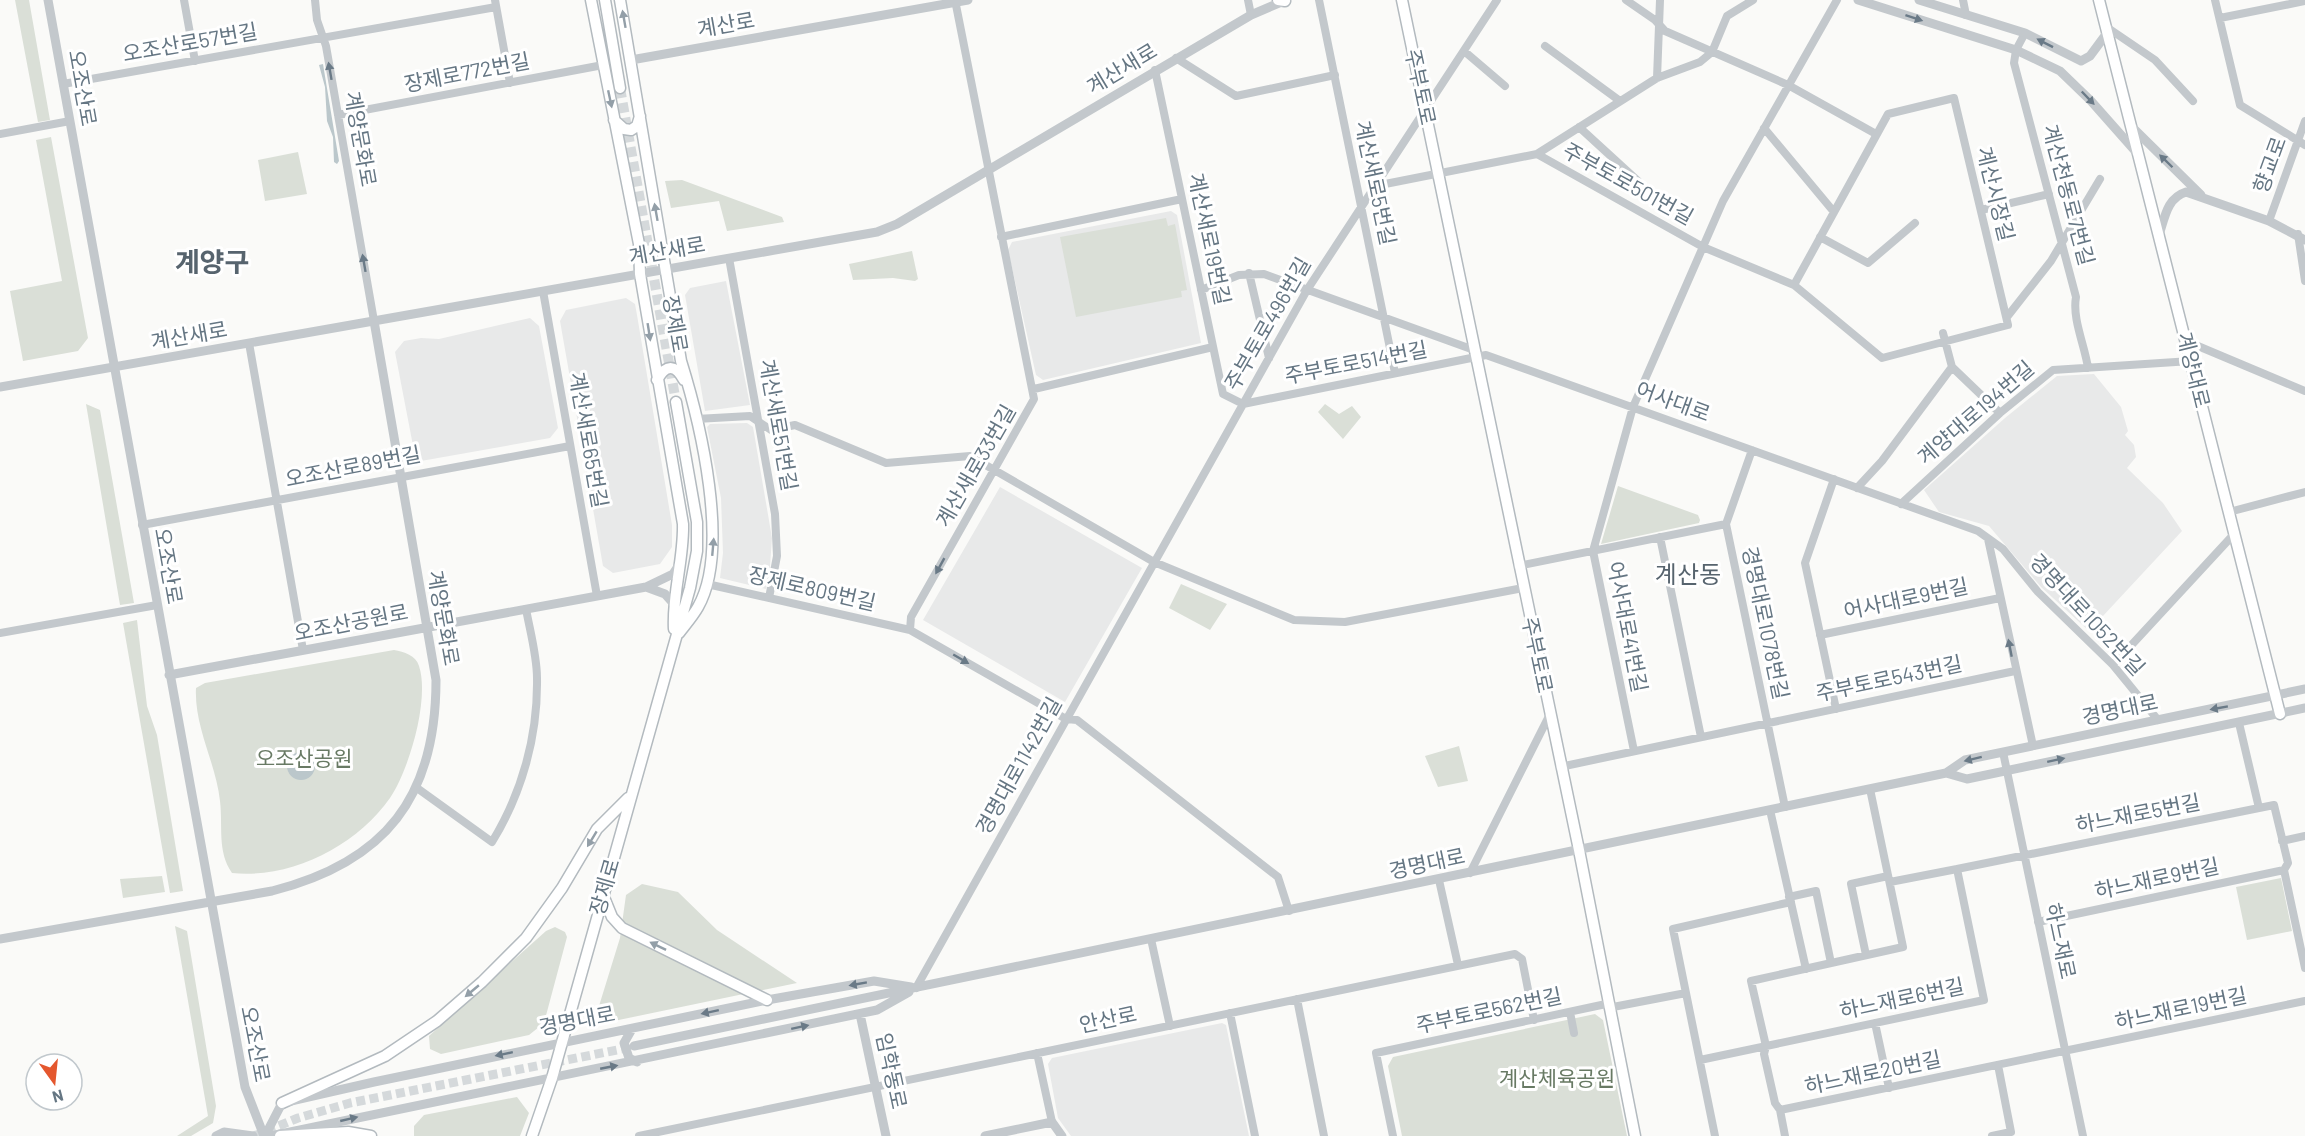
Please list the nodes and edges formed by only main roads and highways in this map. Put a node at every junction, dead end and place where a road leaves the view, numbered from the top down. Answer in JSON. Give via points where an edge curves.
{"nodes":[{"id":1,"x":591,"y":0,"type":"edge"},
{"id":2,"x":604,"y":0,"type":"edge"},
{"id":3,"x":620,"y":0,"type":"edge"},
{"id":4,"x":1402,"y":0,"type":"edge"},
{"id":5,"x":2099,"y":0,"type":"edge"},
{"id":6,"x":620,"y":88,"type":"tunnel mouth"},
{"id":7,"x":641,"y":114,"type":"junction"},
{"id":8,"x":614,"y":120,"type":"junction"},
{"id":9,"x":657,"y":380,"type":"junction"},
{"id":10,"x":692,"y":396,"type":"junction"},
{"id":11,"x":676,"y":402,"type":"tunnel mouth"},
{"id":12,"x":675,"y":638,"type":"junction"},
{"id":13,"x":2280,"y":714,"type":"road end"},
{"id":14,"x":631,"y":796,"type":"junction"},
{"id":15,"x":603,"y":895,"type":"junction"},
{"id":16,"x":767,"y":1000,"type":"road end"},
{"id":17,"x":282,"y":1103,"type":"road end"},
{"id":18,"x":280,"y":1136,"type":"edge"},
{"id":19,"x":371,"y":1136,"type":"edge"},
{"id":20,"x":532,"y":1136,"type":"edge"},
{"id":21,"x":1635,"y":1136,"type":"edge"}],
"edges":[{"from":1,"to":8,"type":"main road","name":"장제로","one_way":true},
{"from":2,"to":6,"type":"main road"},
{"from":7,"to":3,"type":"main road","name":"장제로","one_way":true},
{"from":4,"to":21,"type":"main road","name":"주부토로"},
{"from":5,"to":13,"type":"main road","name":"계양대로"},
{"from":7,"to":8,"type":"main road","via":[[631,130]]},
{"from":10,"to":7,"type":"main road","name":"장제로","one_way":true,"via":[[681,361]]},
{"from":8,"to":9,"type":"main road","name":"장제로","one_way":true,"via":[[639,244]]},
{"from":9,"to":10,"type":"main road","via":[[667,369],[678,370]]},
{"from":9,"to":12,"type":"main road","name":"장제로","via":[[683,524],[673,603]]},
{"from":12,"to":10,"type":"main road","name":"장제로","one_way":true,"via":[[698,607],[707,584],[714,532]]},
{"from":11,"to":12,"type":"main road","name":"장제로","via":[[697,522],[697,551]]},
{"from":12,"to":14,"type":"main road","name":"장제로"},
{"from":14,"to":15,"type":"main road","name":"장제로"},
{"from":14,"to":17,"type":"main road","one_way":true,"via":[[597,829],[526,938],[482,982],[437,1021],[385,1056]]},
{"from":16,"to":15,"type":"main road","one_way":true,"via":[[622,928],[612,917]]},
{"from":15,"to":20,"type":"main road","name":"장제로"},
{"from":18,"to":19,"type":"main road","via":[[348,1132]]}]}
